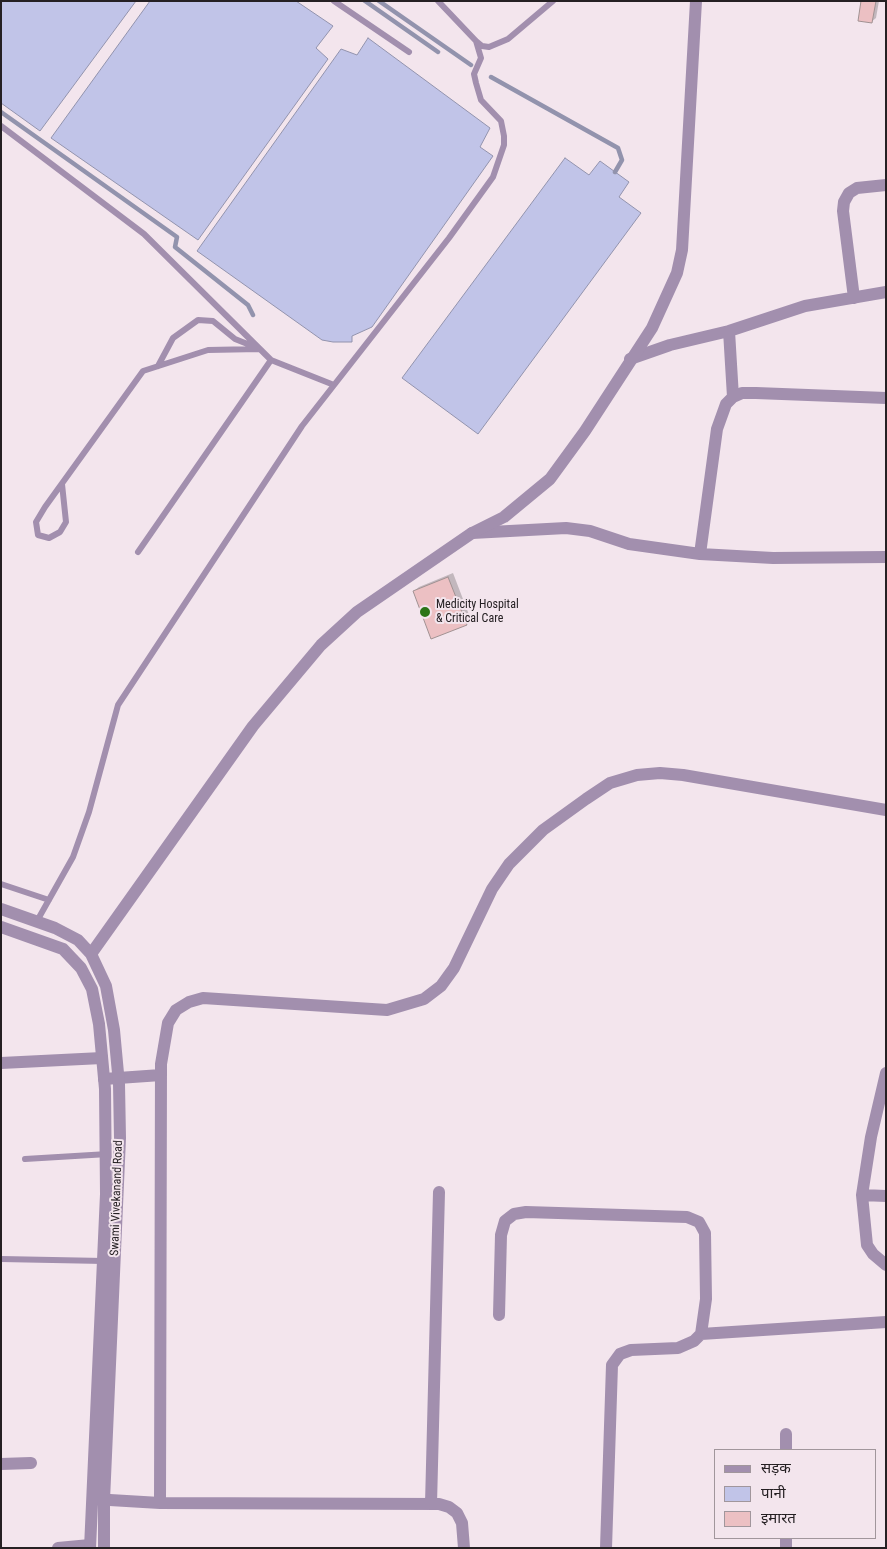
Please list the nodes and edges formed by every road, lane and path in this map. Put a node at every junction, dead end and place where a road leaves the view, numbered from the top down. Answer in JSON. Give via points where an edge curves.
{"nodes":[{"id":1,"x":334,"y":1,"type":"edge"},
{"id":2,"x":438,"y":1,"type":"edge"},
{"id":3,"x":554,"y":1,"type":"edge"},
{"id":4,"x":696,"y":1,"type":"edge"},
{"id":5,"x":476,"y":41,"type":"junction"},
{"id":6,"x":408,"y":52,"type":"dead end"},
{"id":7,"x":1,"y":126,"type":"edge"},
{"id":8,"x":886,"y":185,"type":"edge"},
{"id":9,"x":886,"y":292,"type":"edge"},
{"id":10,"x":854,"y":298,"type":"junction"},
{"id":11,"x":729,"y":331,"type":"junction"},
{"id":12,"x":259,"y":348,"type":"junction"},
{"id":13,"x":630,"y":359,"type":"junction"},
{"id":14,"x":270,"y":360,"type":"junction"},
{"id":15,"x":158,"y":366,"type":"junction"},
{"id":16,"x":334,"y":385,"type":"junction"},
{"id":17,"x":733,"y":397,"type":"junction"},
{"id":18,"x":886,"y":398,"type":"edge"},
{"id":19,"x":62,"y":484,"type":"junction"},
{"id":20,"x":472,"y":533,"type":"junction"},
{"id":21,"x":138,"y":552,"type":"dead end"},
{"id":22,"x":700,"y":554,"type":"junction"},
{"id":23,"x":886,"y":557,"type":"edge"},
{"id":24,"x":886,"y":810,"type":"edge"},
{"id":25,"x":1,"y":884,"type":"edge"},
{"id":26,"x":49,"y":900,"type":"junction"},
{"id":27,"x":1,"y":909,"type":"edge"},
{"id":28,"x":37,"y":921,"type":"junction"},
{"id":29,"x":1,"y":927,"type":"edge"},
{"id":30,"x":91,"y":954,"type":"junction"},
{"id":31,"x":102,"y":1058,"type":"junction"},
{"id":32,"x":1,"y":1063,"type":"edge"},
{"id":33,"x":886,"y":1073,"type":"edge"},
{"id":34,"x":161,"y":1075,"type":"junction"},
{"id":35,"x":118,"y":1078,"type":"junction"},
{"id":36,"x":104,"y":1079,"type":"junction"},
{"id":37,"x":106,"y":1154,"type":"junction"},
{"id":38,"x":119,"y":1154,"type":"junction"},
{"id":39,"x":25,"y":1159,"type":"dead end"},
{"id":40,"x":439,"y":1192,"type":"dead end"},
{"id":41,"x":862,"y":1195,"type":"junction"},
{"id":42,"x":886,"y":1196,"type":"edge"},
{"id":43,"x":1,"y":1260,"type":"edge"},
{"id":44,"x":109,"y":1262,"type":"junction"},
{"id":45,"x":886,"y":1265,"type":"edge"},
{"id":46,"x":499,"y":1315,"type":"dead end"},
{"id":47,"x":886,"y":1322,"type":"edge"},
{"id":48,"x":701,"y":1334,"type":"junction"},
{"id":49,"x":786,"y":1434,"type":"dead end"},
{"id":50,"x":786,"y":1449,"type":"edge"},
{"id":51,"x":31,"y":1462,"type":"dead end"},
{"id":52,"x":1,"y":1464,"type":"edge"},
{"id":53,"x":90,"y":1499,"type":"junction"},
{"id":54,"x":104,"y":1500,"type":"junction"},
{"id":55,"x":160,"y":1502,"type":"junction"},
{"id":56,"x":431,"y":1504,"type":"junction"},
{"id":57,"x":90,"y":1546,"type":"edge"},
{"id":58,"x":58,"y":1548,"type":"edge"},
{"id":59,"x":104,"y":1548,"type":"edge"},
{"id":60,"x":464,"y":1548,"type":"edge"},
{"id":61,"x":606,"y":1548,"type":"edge"}],
"edges":[{"from":1,"to":6,"type":"lane"},
{"from":2,"to":5,"type":"lane"},
{"from":3,"to":5,"type":"lane","via":[[497,45],[482,46]]},
{"from":4,"to":13,"type":"street","via":[[682,250],[677,273],[660,312]]},
{"from":5,"to":16,"type":"lane","via":[[481,58],[474,74],[481,100],[501,121],[504,136],[504,145],[492,177],[449,238]]},
{"from":7,"to":12,"type":"lane","via":[[144,234]]},
{"from":8,"to":10,"type":"street","via":[[857,188],[849,192],[844,202],[842,211]]},
{"from":9,"to":10,"type":"street"},
{"from":10,"to":11,"type":"street","via":[[805,306]]},
{"from":11,"to":13,"type":"street","via":[[670,345]]},
{"from":11,"to":17,"type":"street"},
{"from":12,"to":14,"type":"lane"},
{"from":12,"to":15,"type":"lane","via":[[208,350]]},
{"from":12,"to":15,"type":"lane","via":[[235,339],[212,321],[198,320],[173,338]]},
{"from":13,"to":20,"type":"street","via":[[585,432],[550,479],[504,517]]},
{"from":14,"to":16,"type":"lane"},
{"from":14,"to":21,"type":"lane"},
{"from":15,"to":19,"type":"lane","via":[[144,371]]},
{"from":16,"to":26,"type":"lane","via":[[297,434],[118,705],[89,812],[73,857]]},
{"from":17,"to":18,"type":"street","via":[[756,393]]},
{"from":17,"to":22,"type":"street","via":[[726,404],[717,429]]},
{"from":19,"to":19,"type":"lane","via":[[36,522],[38,535],[49,538],[60,532],[66,522]]},
{"from":20,"to":22,"type":"street","via":[[566,528],[638,545]]},
{"from":20,"to":30,"type":"street","via":[[358,612],[321,645],[253,726]]},
{"from":22,"to":23,"type":"street","via":[[773,558]]},
{"from":24,"to":34,"type":"street","via":[[660,773],[637,775],[610,783],[543,830],[509,864],[492,889],[454,968],[441,986],[424,999],[386,1010],[202,998],[176,1010],[168,1022]]},
{"from":25,"to":26,"type":"lane"},
{"from":26,"to":28,"type":"lane"},
{"from":27,"to":28,"type":"street","name":"Swami Vivekanand Road"},
{"from":28,"to":30,"type":"street","name":"Swami Vivekanand Road","via":[[78,940]]},
{"from":29,"to":31,"type":"street","name":"Swami Vivekanand Road","via":[[62,949],[81,968],[92,990]]},
{"from":30,"to":35,"type":"street","name":"Swami Vivekanand Road","via":[[106,986]]},
{"from":31,"to":32,"type":"street"},
{"from":31,"to":36,"type":"street","name":"Swami Vivekanand Road"},
{"from":33,"to":41,"type":"street"},
{"from":34,"to":35,"type":"street"},
{"from":34,"to":55,"type":"street"},
{"from":35,"to":36,"type":"street"},
{"from":35,"to":38,"type":"street","name":"Swami Vivekanand Road"},
{"from":36,"to":37,"type":"street","name":"Swami Vivekanand Road"},
{"from":37,"to":38,"type":"lane"},
{"from":37,"to":39,"type":"lane"},
{"from":37,"to":44,"type":"street","name":"Swami Vivekanand Road"},
{"from":38,"to":44,"type":"street","name":"Swami Vivekanand Road"},
{"from":40,"to":56,"type":"street"},
{"from":41,"to":42,"type":"street"},
{"from":41,"to":45,"type":"street","via":[[867,1245],[872,1254]]},
{"from":43,"to":44,"type":"lane"},
{"from":44,"to":53,"type":"street","name":"Swami Vivekanand Road"},
{"from":44,"to":54,"type":"street","name":"Swami Vivekanand Road"},
{"from":46,"to":48,"type":"street","via":[[501,1234],[505,1221],[514,1214],[687,1217],[699,1222],[705,1233],[706,1299]]},
{"from":47,"to":48,"type":"street"},
{"from":48,"to":61,"type":"street","via":[[678,1348],[631,1350],[620,1354],[612,1365]]},
{"from":49,"to":50,"type":"street"},
{"from":51,"to":52,"type":"street"},
{"from":53,"to":54,"type":"street"},
{"from":53,"to":57,"type":"street","name":"Swami Vivekanand Road"},
{"from":54,"to":55,"type":"street"},
{"from":54,"to":59,"type":"street","name":"Swami Vivekanand Road"},
{"from":55,"to":56,"type":"street"},
{"from":56,"to":60,"type":"street","via":[[449,1507],[457,1513],[462,1523]]},
{"from":57,"to":58,"type":"street"}]}
